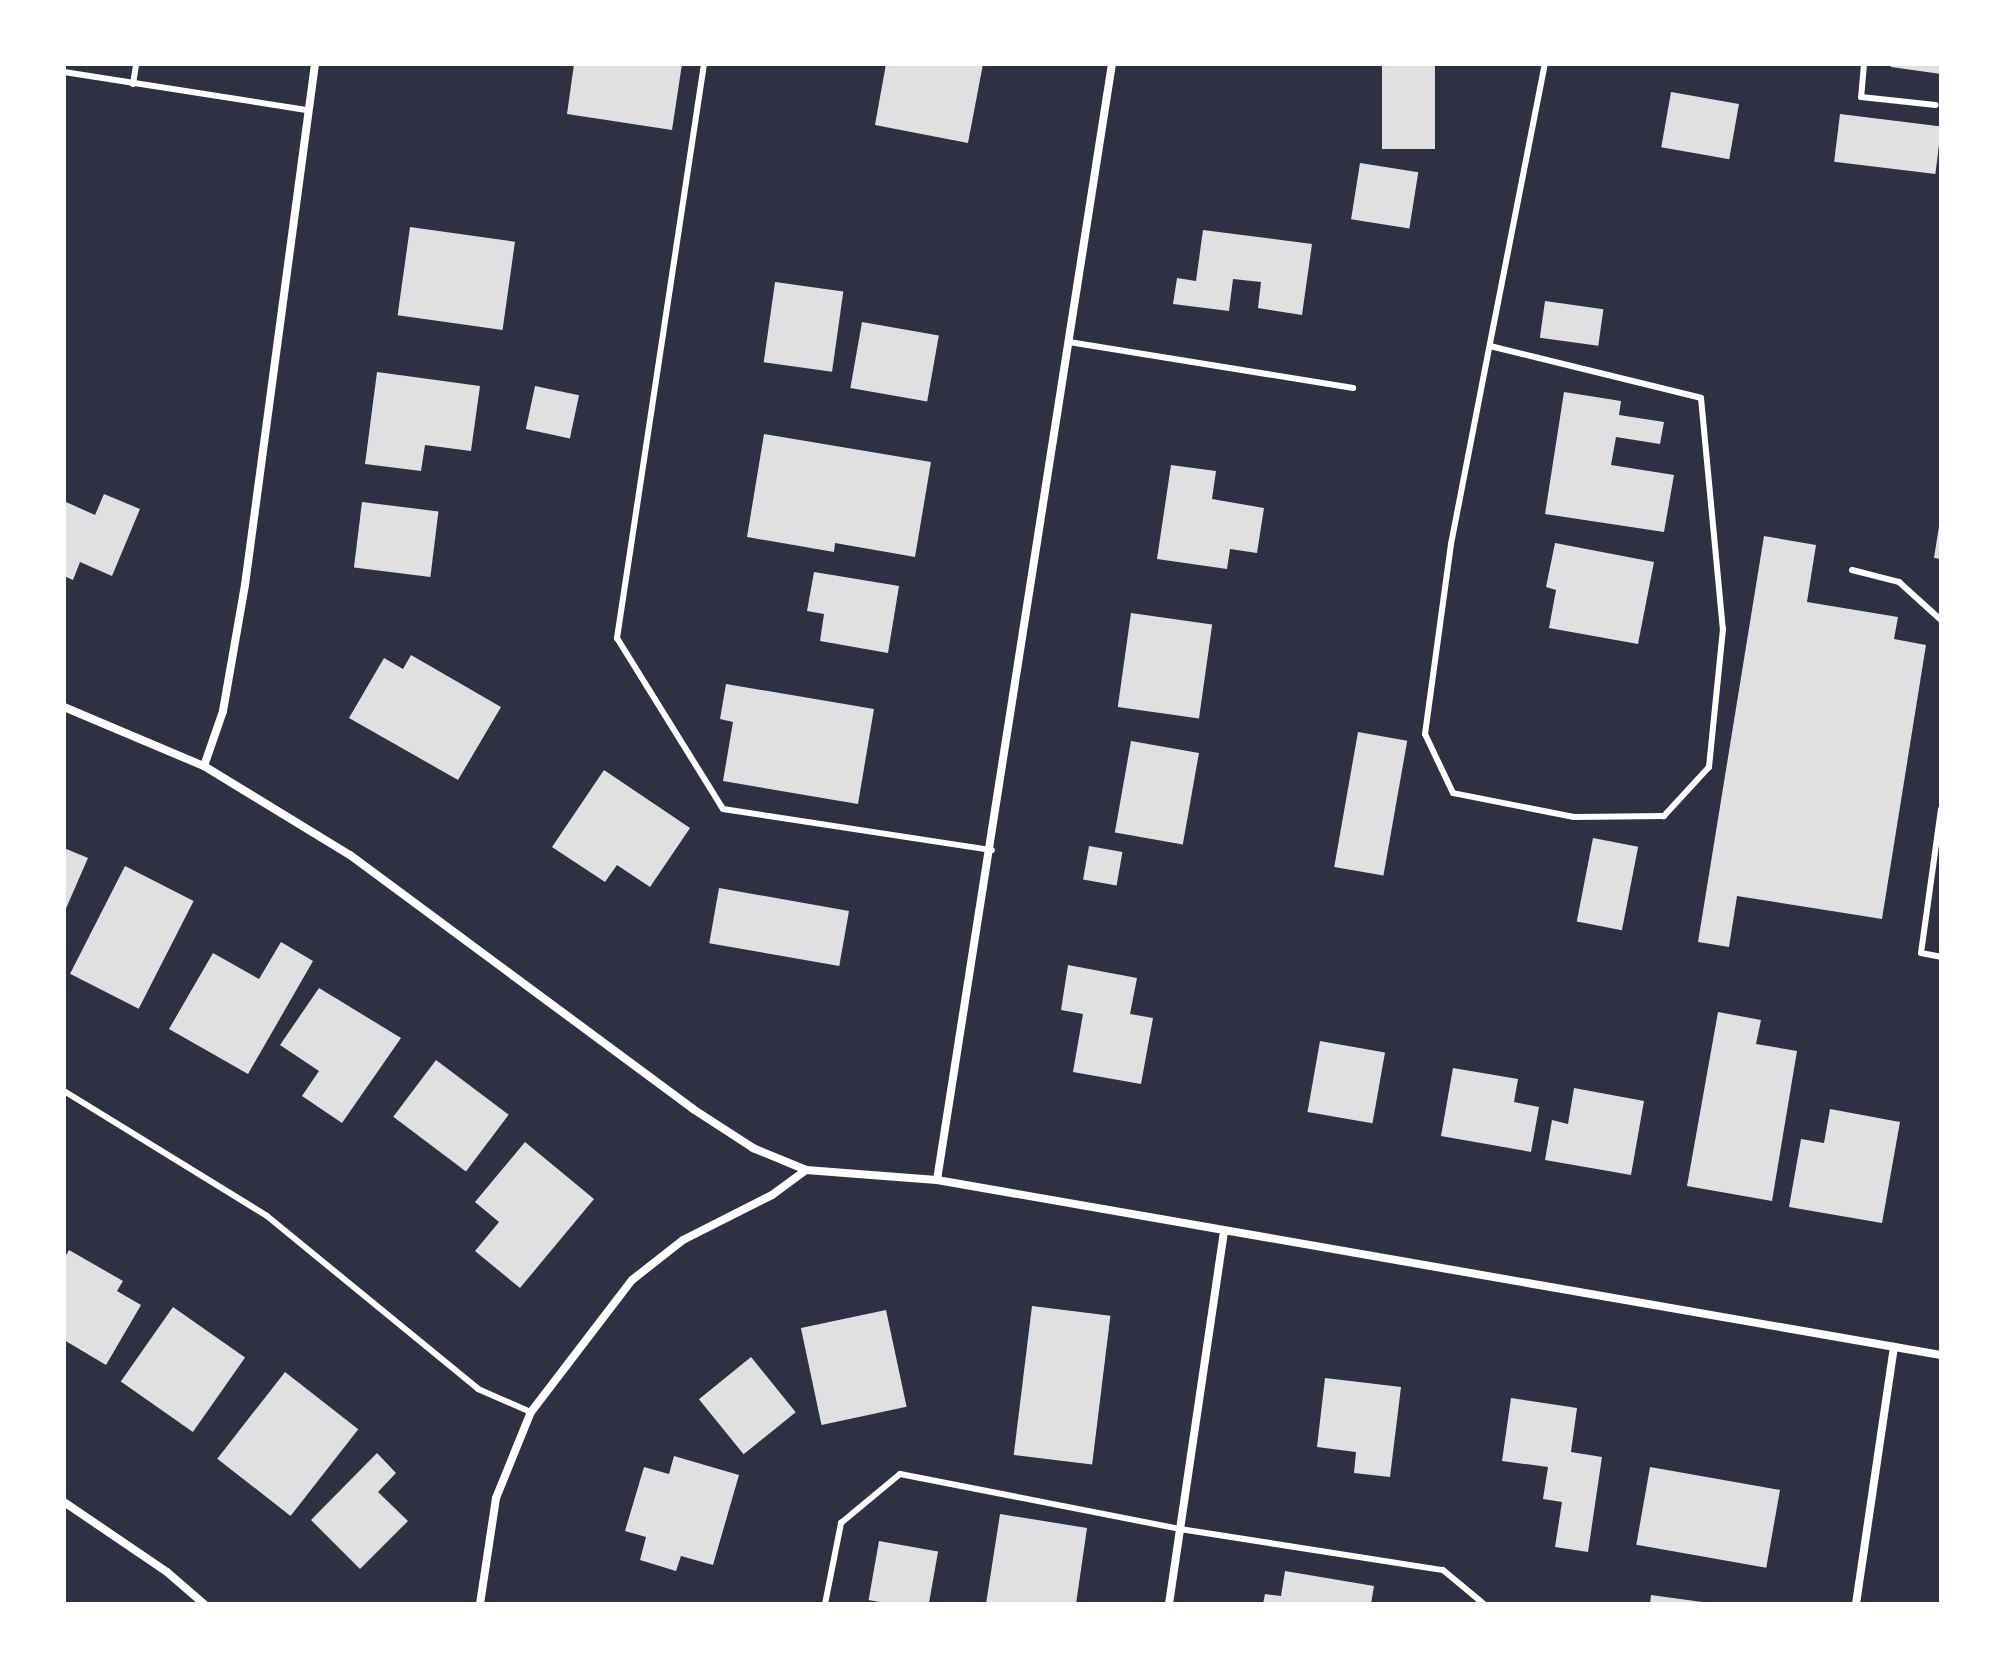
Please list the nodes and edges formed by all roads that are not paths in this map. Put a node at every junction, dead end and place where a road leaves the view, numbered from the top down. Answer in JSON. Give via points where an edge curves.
{"nodes":[{"id":1,"x":136,"y":64,"type":"edge"},
{"id":2,"x":315,"y":64,"type":"edge"},
{"id":3,"x":704,"y":64,"type":"edge"},
{"id":4,"x":1112,"y":64,"type":"edge"},
{"id":5,"x":1545,"y":64,"type":"edge"},
{"id":6,"x":1864,"y":64,"type":"edge"},
{"id":7,"x":64,"y":72,"type":"edge"},
{"id":8,"x":133,"y":84,"type":"junction"},
{"id":9,"x":1936,"y":105,"type":"dead end"},
{"id":10,"x":308,"y":110,"type":"junction"},
{"id":11,"x":1069,"y":342,"type":"junction"},
{"id":12,"x":1490,"y":346,"type":"junction"},
{"id":13,"x":1353,"y":388,"type":"dead end"},
{"id":14,"x":1852,"y":570,"type":"dead end"},
{"id":15,"x":1941,"y":620,"type":"edge"},
{"id":16,"x":64,"y":707,"type":"edge"},
{"id":17,"x":204,"y":766,"type":"junction"},
{"id":18,"x":1941,"y":809,"type":"edge"},
{"id":19,"x":992,"y":850,"type":"junction"},
{"id":20,"x":1941,"y":957,"type":"edge"},
{"id":21,"x":64,"y":1091,"type":"edge"},
{"id":22,"x":806,"y":1170,"type":"junction"},
{"id":23,"x":937,"y":1180,"type":"junction"},
{"id":24,"x":1224,"y":1231,"type":"junction"},
{"id":25,"x":1894,"y":1347,"type":"junction"},
{"id":26,"x":1941,"y":1355,"type":"edge"},
{"id":27,"x":531,"y":1412,"type":"junction"},
{"id":28,"x":64,"y":1502,"type":"edge"},
{"id":29,"x":1180,"y":1529,"type":"junction"},
{"id":30,"x":204,"y":1604,"type":"edge"},
{"id":31,"x":480,"y":1604,"type":"edge"},
{"id":32,"x":825,"y":1604,"type":"edge"},
{"id":33,"x":1169,"y":1604,"type":"edge"},
{"id":34,"x":1484,"y":1604,"type":"edge"},
{"id":35,"x":1856,"y":1604,"type":"edge"}],
"edges":[{"from":1,"to":8,"type":"lane"},
{"from":2,"to":10,"type":"street"},
{"from":3,"to":19,"type":"lane","via":[[617,638],[723,809]]},
{"from":4,"to":11,"type":"street"},
{"from":5,"to":12,"type":"lane"},
{"from":6,"to":9,"type":"lane","via":[[1861,97]]},
{"from":7,"to":8,"type":"lane"},
{"from":8,"to":10,"type":"lane"},
{"from":10,"to":17,"type":"street","via":[[245,585],[223,711]]},
{"from":11,"to":13,"type":"lane"},
{"from":11,"to":19,"type":"street"},
{"from":12,"to":12,"type":"lane","via":[[1451,544],[1425,734],[1453,793],[1574,817],[1664,816],[1709,767],[1723,629],[1701,398]]},
{"from":14,"to":15,"type":"lane","via":[[1899,582]]},
{"from":16,"to":17,"type":"street"},
{"from":17,"to":22,"type":"street","via":[[350,855],[693,1109],[753,1148]]},
{"from":18,"to":20,"type":"lane","via":[[1921,953]]},
{"from":19,"to":23,"type":"street"},
{"from":21,"to":27,"type":"lane","via":[[267,1216],[478,1389]]},
{"from":22,"to":23,"type":"street"},
{"from":22,"to":27,"type":"street","via":[[772,1195],[683,1240],[632,1280]]},
{"from":23,"to":24,"type":"street"},
{"from":24,"to":25,"type":"street"},
{"from":24,"to":29,"type":"street"},
{"from":25,"to":26,"type":"street"},
{"from":25,"to":35,"type":"street"},
{"from":27,"to":31,"type":"street","via":[[496,1498]]},
{"from":28,"to":30,"type":"street","via":[[167,1572]]},
{"from":29,"to":32,"type":"lane","via":[[900,1474],[841,1523]]},
{"from":29,"to":33,"type":"street"},
{"from":29,"to":34,"type":"lane","via":[[1443,1570]]}]}
